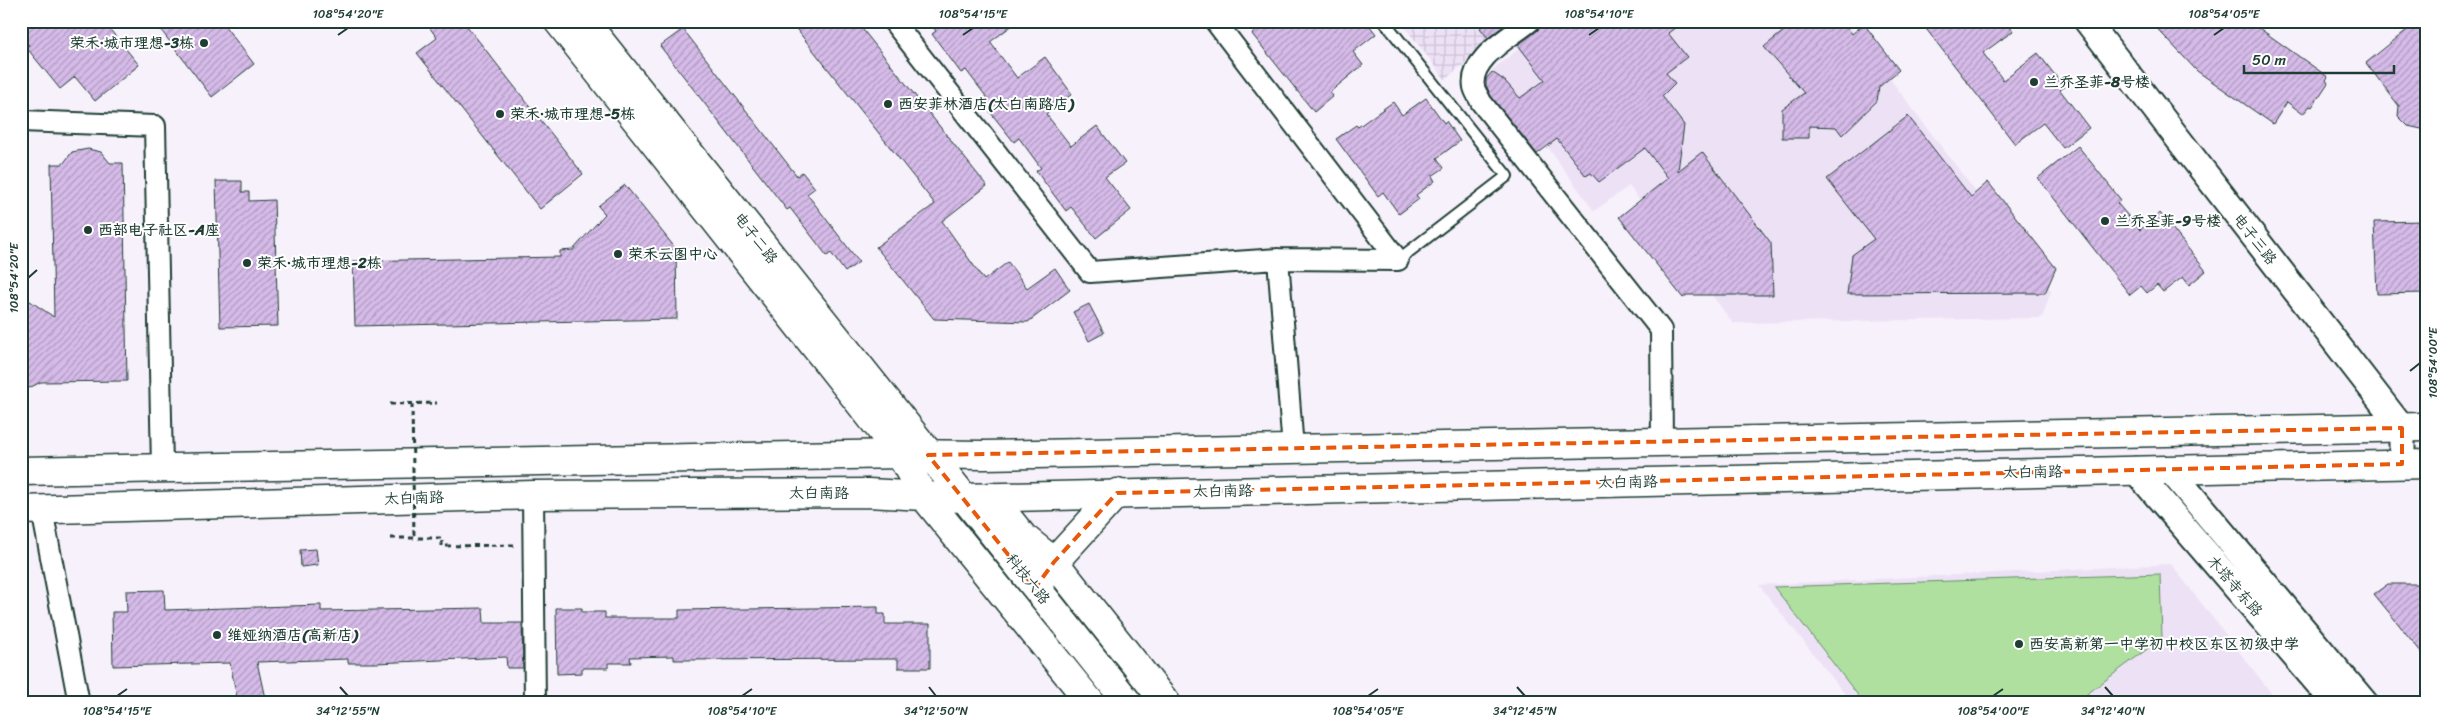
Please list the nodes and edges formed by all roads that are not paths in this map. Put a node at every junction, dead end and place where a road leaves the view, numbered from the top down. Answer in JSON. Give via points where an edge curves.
{"nodes":[{"id":1,"x":558,"y":21,"type":"edge"},
{"id":2,"x":584,"y":21,"type":"edge"},
{"id":3,"x":893,"y":21,"type":"edge"},
{"id":4,"x":1216,"y":21,"type":"edge"},
{"id":5,"x":1384,"y":21,"type":"edge"},
{"id":6,"x":1530,"y":21,"type":"edge"},
{"id":7,"x":2087,"y":21,"type":"edge"},
{"id":8,"x":21,"y":121,"type":"edge"},
{"id":9,"x":1278,"y":259,"type":"junction"},
{"id":10,"x":1398,"y":260,"type":"junction"},
{"id":11,"x":2414,"y":428,"type":"edge"},
{"id":12,"x":1662,"y":442,"type":"junction"},
{"id":13,"x":1293,"y":449,"type":"junction"},
{"id":14,"x":900,"y":454,"type":"junction"},
{"id":15,"x":928,"y":455,"type":"junction"},
{"id":16,"x":2414,"y":464,"type":"edge"},
{"id":17,"x":162,"y":467,"type":"junction"},
{"id":18,"x":2135,"y":470,"type":"junction"},
{"id":19,"x":2170,"y":470,"type":"junction"},
{"id":20,"x":21,"y":471,"type":"edge"},
{"id":21,"x":914,"y":494,"type":"junction"},
{"id":22,"x":1117,"y":494,"type":"junction"},
{"id":23,"x":534,"y":495,"type":"junction"},
{"id":24,"x":991,"y":497,"type":"junction"},
{"id":25,"x":962,"y":498,"type":"junction"},
{"id":26,"x":32,"y":510,"type":"edge"},
{"id":27,"x":1054,"y":562,"type":"junction"},
{"id":28,"x":1035,"y":588,"type":"junction"},
{"id":29,"x":79,"y":703,"type":"edge"},
{"id":30,"x":534,"y":703,"type":"edge"},
{"id":31,"x":1070,"y":703,"type":"edge"},
{"id":32,"x":1091,"y":703,"type":"edge"},
{"id":33,"x":1128,"y":703,"type":"edge"},
{"id":34,"x":1166,"y":703,"type":"edge"},
{"id":35,"x":2335,"y":703,"type":"edge"},
{"id":36,"x":2365,"y":703,"type":"edge"}],
"edges":[{"from":1,"to":14,"type":"main road","name":"电子二路"},
{"from":2,"to":15,"type":"main road","name":"电子二路"},
{"from":3,"to":9,"type":"street","via":[[1090,272]]},
{"from":4,"to":10,"type":"street"},
{"from":5,"to":10,"type":"lane","via":[[1507,176]]},
{"from":6,"to":12,"type":"street","via":[[1487,55],[1475,70],[1474,88],[1481,102],[1661,330]]},
{"from":7,"to":11,"type":"street","name":"电子三路"},
{"from":8,"to":17,"type":"street","via":[[155,126]]},
{"from":9,"to":10,"type":"street"},
{"from":9,"to":13,"type":"street"},
{"from":11,"to":12,"type":"main road"},
{"from":11,"to":16,"type":"street"},
{"from":12,"to":13,"type":"main road"},
{"from":13,"to":15,"type":"main road"},
{"from":14,"to":15,"type":"main road"},
{"from":14,"to":17,"type":"main road"},
{"from":14,"to":21,"type":"main road","name":"科技六路"},
{"from":15,"to":25,"type":"main road","name":"科技六路"},
{"from":16,"to":19,"type":"main road","name":"太白南路"},
{"from":17,"to":20,"type":"main road"},
{"from":18,"to":19,"type":"main road","name":"太白南路"},
{"from":18,"to":22,"type":"main road","name":"太白南路"},
{"from":18,"to":35,"type":"street","name":"木塔寺东路"},
{"from":19,"to":36,"type":"street","name":"木塔寺东路"},
{"from":21,"to":23,"type":"main road","name":"太白南路"},
{"from":21,"to":25,"type":"main road","name":"太白南路"},
{"from":21,"to":31,"type":"main road"},
{"from":21,"to":32,"type":"main road","name":"科技六路"},
{"from":22,"to":24,"type":"main road","name":"太白南路"},
{"from":22,"to":27,"type":"main road"},
{"from":23,"to":26,"type":"main road","name":"太白南路"},
{"from":23,"to":30,"type":"street"},
{"from":24,"to":25,"type":"main road","name":"太白南路"},
{"from":24,"to":27,"type":"main road","via":[[1023,537]]},
{"from":25,"to":28,"type":"main road","name":"科技六路"},
{"from":26,"to":29,"type":"street"},
{"from":27,"to":28,"type":"main road"},
{"from":27,"to":34,"type":"main road"},
{"from":28,"to":33,"type":"main road","name":"科技六路"}]}
